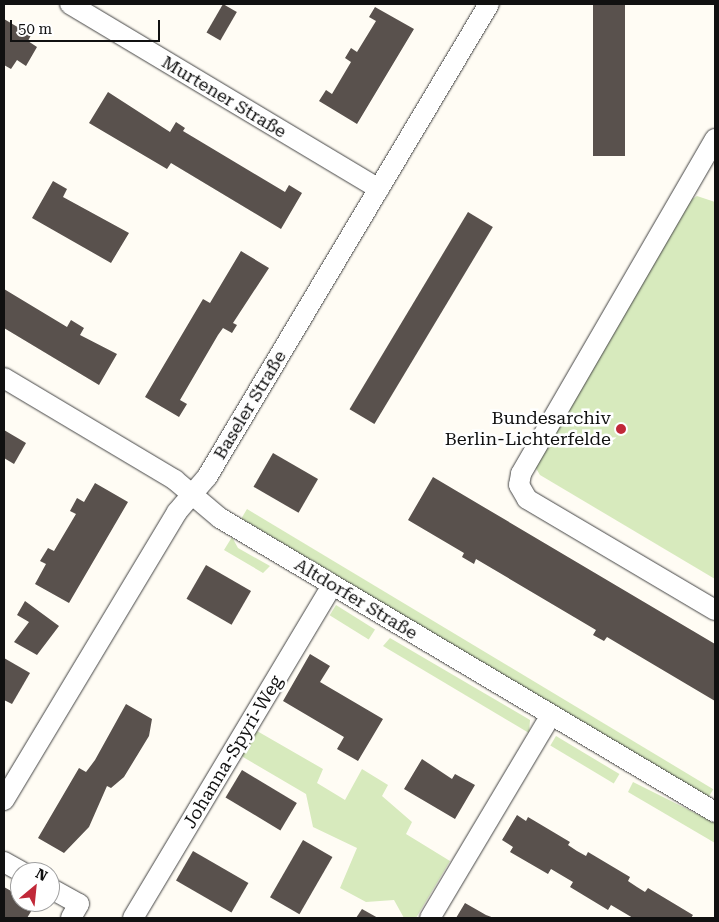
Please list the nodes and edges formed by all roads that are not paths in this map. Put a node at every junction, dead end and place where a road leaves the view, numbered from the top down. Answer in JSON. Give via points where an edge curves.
{"nodes":[{"id":1,"x":70,"y":4,"type":"edge"},
{"id":2,"x":488,"y":4,"type":"edge"},
{"id":3,"x":715,"y":138,"type":"edge"},
{"id":4,"x":379,"y":189,"type":"junction"},
{"id":5,"x":4,"y":378,"type":"edge"},
{"id":6,"x":193,"y":494,"type":"junction"},
{"id":7,"x":332,"y":585,"type":"junction"},
{"id":8,"x":715,"y":610,"type":"edge"},
{"id":9,"x":551,"y":715,"type":"junction"},
{"id":10,"x":4,"y":800,"type":"edge"},
{"id":11,"x":715,"y":812,"type":"edge"},
{"id":12,"x":60,"y":894,"type":"edge"},
{"id":13,"x":71,"y":918,"type":"edge"},
{"id":14,"x":133,"y":918,"type":"edge"},
{"id":15,"x":430,"y":918,"type":"edge"}],
"edges":[{"from":1,"to":4,"type":"street","name":"Murtener Straße"},
{"from":2,"to":4,"type":"street","name":"Baseler Straße"},
{"from":3,"to":8,"type":"street","via":[[520,474],[519,485],[527,499]]},
{"from":4,"to":6,"type":"street","name":"Baseler Straße"},
{"from":5,"to":6,"type":"street","name":"Altdorfer Straße"},
{"from":6,"to":7,"type":"street","name":"Altdorfer Straße","via":[[220,518]]},
{"from":6,"to":10,"type":"street","name":"Baseler Straße","via":[[176,512]]},
{"from":7,"to":9,"type":"street","name":"Altdorfer Straße"},
{"from":7,"to":14,"type":"street","name":"Johanna-Spyri-Weg"},
{"from":9,"to":11,"type":"street","name":"Altdorfer Straße"},
{"from":9,"to":15,"type":"street"},
{"from":12,"to":13,"type":"street","via":[[79,904]]}]}
